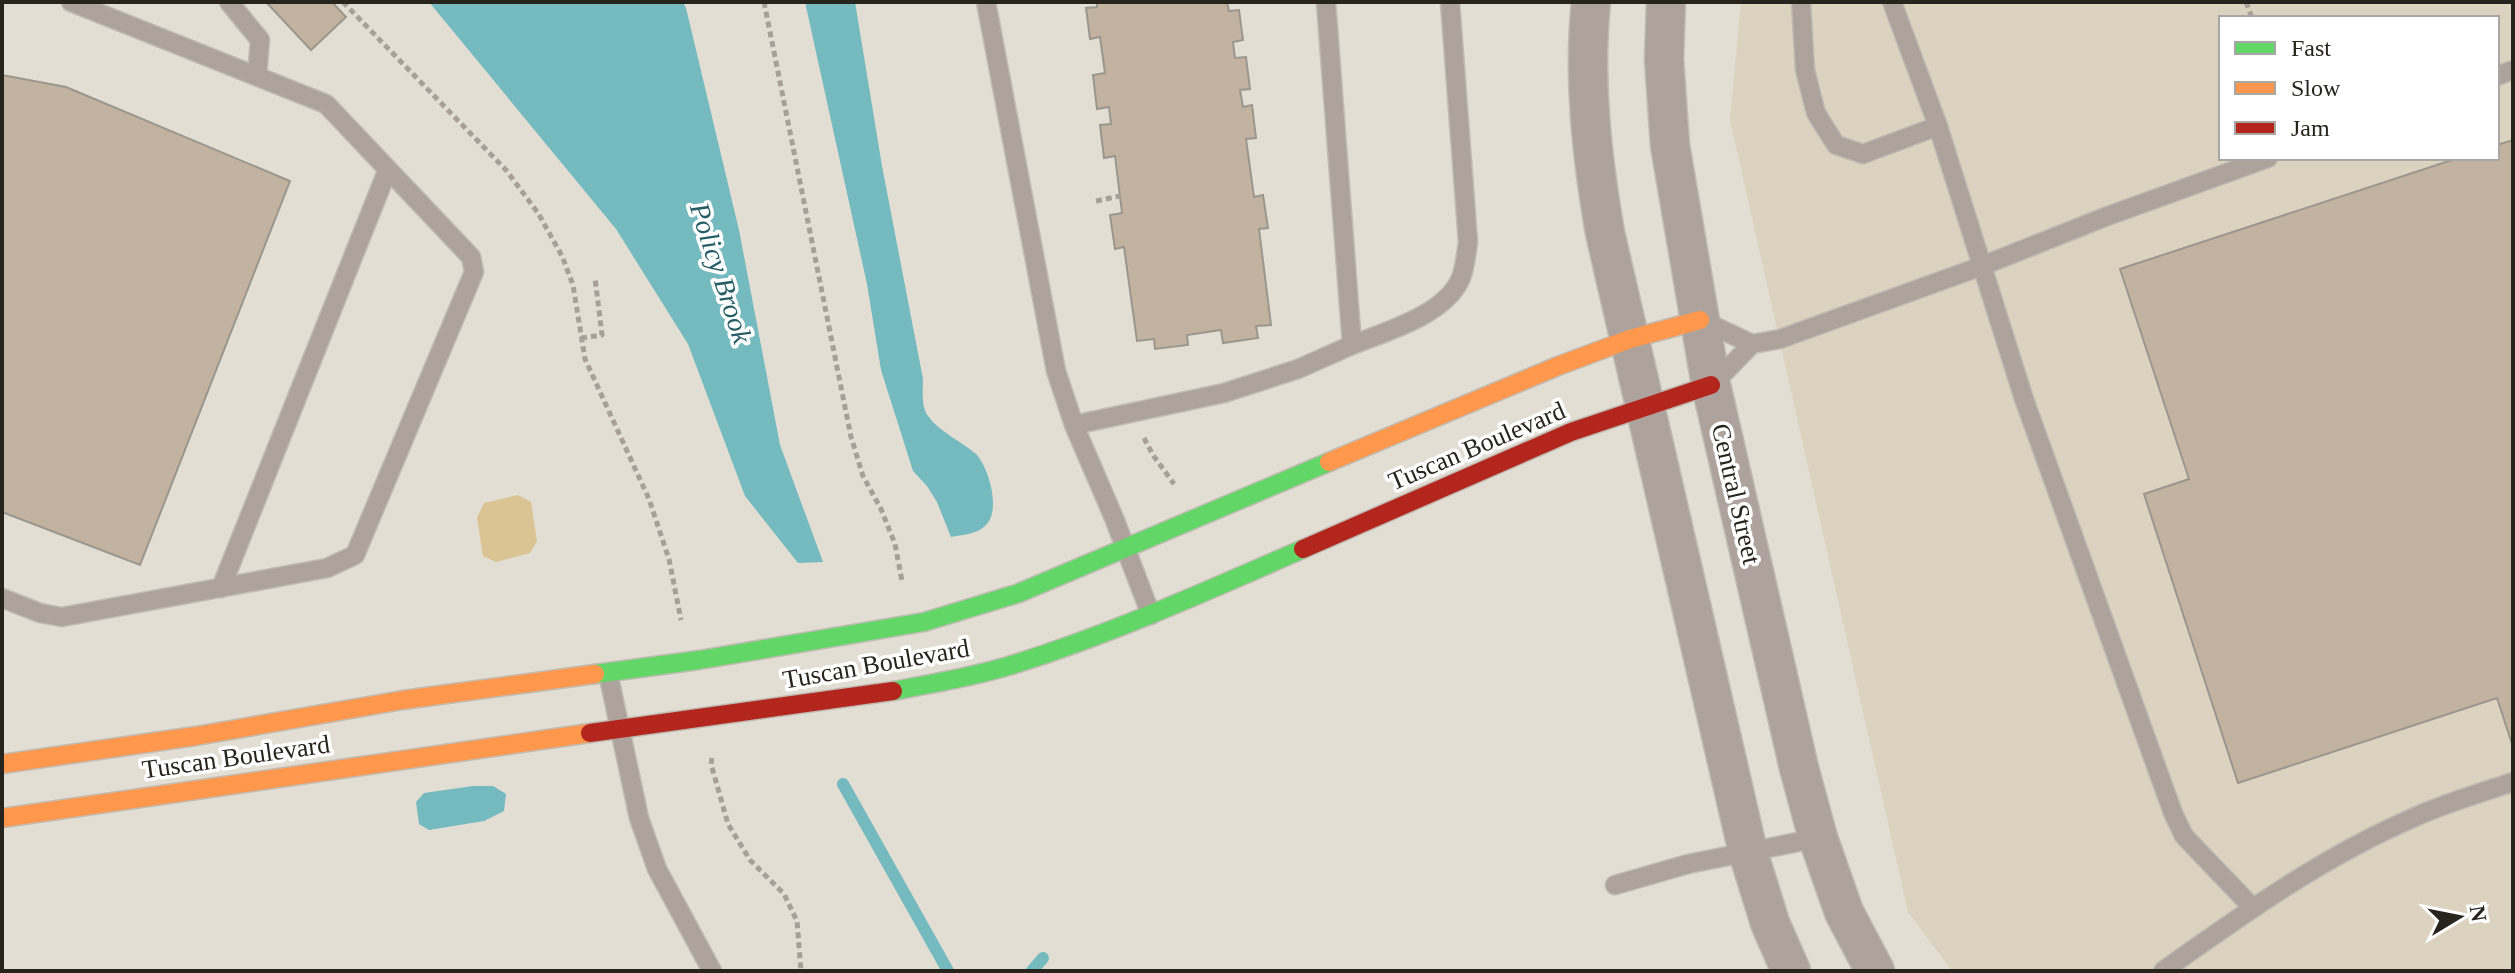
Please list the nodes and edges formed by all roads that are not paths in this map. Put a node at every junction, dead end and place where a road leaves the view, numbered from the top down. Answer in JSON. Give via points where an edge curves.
{"nodes":[{"id":1,"x":71,"y":2,"type":"edge"},
{"id":2,"x":229,"y":2,"type":"edge"},
{"id":3,"x":986,"y":2,"type":"edge"},
{"id":4,"x":1326,"y":2,"type":"edge"},
{"id":5,"x":1450,"y":2,"type":"edge"},
{"id":6,"x":1591,"y":2,"type":"edge"},
{"id":7,"x":1666,"y":2,"type":"edge"},
{"id":8,"x":1801,"y":2,"type":"edge"},
{"id":9,"x":1892,"y":2,"type":"edge"},
{"id":10,"x":257,"y":76,"type":"junction"},
{"id":11,"x":1938,"y":126,"type":"junction"},
{"id":12,"x":2262,"y":160,"type":"edge"},
{"id":13,"x":388,"y":169,"type":"junction"},
{"id":14,"x":1982,"y":266,"type":"junction"},
{"id":15,"x":1700,"y":320,"type":"junction"},
{"id":16,"x":1630,"y":339,"type":"junction"},
{"id":17,"x":1752,"y":344,"type":"junction"},
{"id":18,"x":1352,"y":345,"type":"junction"},
{"id":19,"x":1711,"y":385,"type":"junction"},
{"id":20,"x":1645,"y":406,"type":"junction"},
{"id":21,"x":1074,"y":425,"type":"junction"},
{"id":22,"x":1125,"y":548,"type":"junction"},
{"id":23,"x":221,"y":588,"type":"junction"},
{"id":24,"x":2,"y":598,"type":"edge"},
{"id":25,"x":1151,"y":615,"type":"junction"},
{"id":26,"x":608,"y":673,"type":"junction"},
{"id":27,"x":620,"y":729,"type":"junction"},
{"id":28,"x":2,"y":764,"type":"edge"},
{"id":29,"x":2513,"y":782,"type":"edge"},
{"id":30,"x":2,"y":818,"type":"edge"},
{"id":31,"x":1818,"y":838,"type":"junction"},
{"id":32,"x":1748,"y":852,"type":"junction"},
{"id":33,"x":1615,"y":885,"type":"dead end"},
{"id":34,"x":2252,"y":907,"type":"junction"},
{"id":35,"x":712,"y":971,"type":"edge"},
{"id":36,"x":1791,"y":971,"type":"edge"},
{"id":37,"x":1875,"y":971,"type":"edge"},
{"id":38,"x":2163,"y":971,"type":"edge"}],
"edges":[{"from":1,"to":10,"type":"lane"},
{"from":2,"to":10,"type":"lane","via":[[260,40]]},
{"from":3,"to":21,"type":"lane","via":[[1056,371]]},
{"from":4,"to":18,"type":"lane"},
{"from":5,"to":18,"type":"lane","via":[[1468,242],[1460,281],[1436,308]]},
{"from":6,"to":16,"type":"street","via":[[1588,95],[1594,170]]},
{"from":7,"to":15,"type":"street","name":"Central Street","via":[[1670,145]]},
{"from":8,"to":11,"type":"lane","via":[[1805,70],[1816,113],[1836,145],[1863,154]]},
{"from":9,"to":11,"type":"lane"},
{"from":10,"to":13,"type":"lane","via":[[326,104]]},
{"from":11,"to":14,"type":"lane"},
{"from":12,"to":14,"type":"lane"},
{"from":13,"to":23,"type":"lane"},
{"from":13,"to":23,"type":"lane","via":[[471,257],[474,272],[355,555],[327,568]]},
{"from":14,"to":17,"type":"lane","via":[[1797,334]]},
{"from":14,"to":34,"type":"lane","via":[[2024,399],[2173,813],[2184,836]]},
{"from":15,"to":16,"type":"main road","name":"Tuscan Boulevard"},
{"from":15,"to":17,"type":"lane"},
{"from":15,"to":19,"type":"street","name":"Central Street"},
{"from":16,"to":20,"type":"street"},
{"from":16,"to":22,"type":"main road","name":"Tuscan Boulevard"},
{"from":17,"to":19,"type":"lane"},
{"from":18,"to":21,"type":"lane","via":[[1224,393]]},
{"from":19,"to":20,"type":"main road","name":"Tuscan Boulevard"},
{"from":19,"to":31,"type":"street","name":"Central Street"},
{"from":20,"to":25,"type":"main road","name":"Tuscan Boulevard","via":[[1571,432]]},
{"from":20,"to":32,"type":"street"},
{"from":21,"to":22,"type":"lane"},
{"from":22,"to":25,"type":"lane"},
{"from":22,"to":26,"type":"main road","name":"Tuscan Boulevard","via":[[1019,593],[924,622]]},
{"from":23,"to":24,"type":"lane","via":[[62,617]]},
{"from":25,"to":27,"type":"main road","name":"Tuscan Boulevard","via":[[959,679]]},
{"from":26,"to":27,"type":"lane"},
{"from":26,"to":28,"type":"main road","name":"Tuscan Boulevard"},
{"from":27,"to":30,"type":"main road","name":"Tuscan Boulevard"},
{"from":27,"to":35,"type":"lane","via":[[639,818],[657,869]]},
{"from":29,"to":34,"type":"lane","via":[[2415,817]]},
{"from":31,"to":32,"type":"lane"},
{"from":31,"to":37,"type":"street","name":"Central Street","via":[[1844,912]]},
{"from":32,"to":33,"type":"lane"},
{"from":32,"to":36,"type":"street"},
{"from":34,"to":38,"type":"lane"}]}
